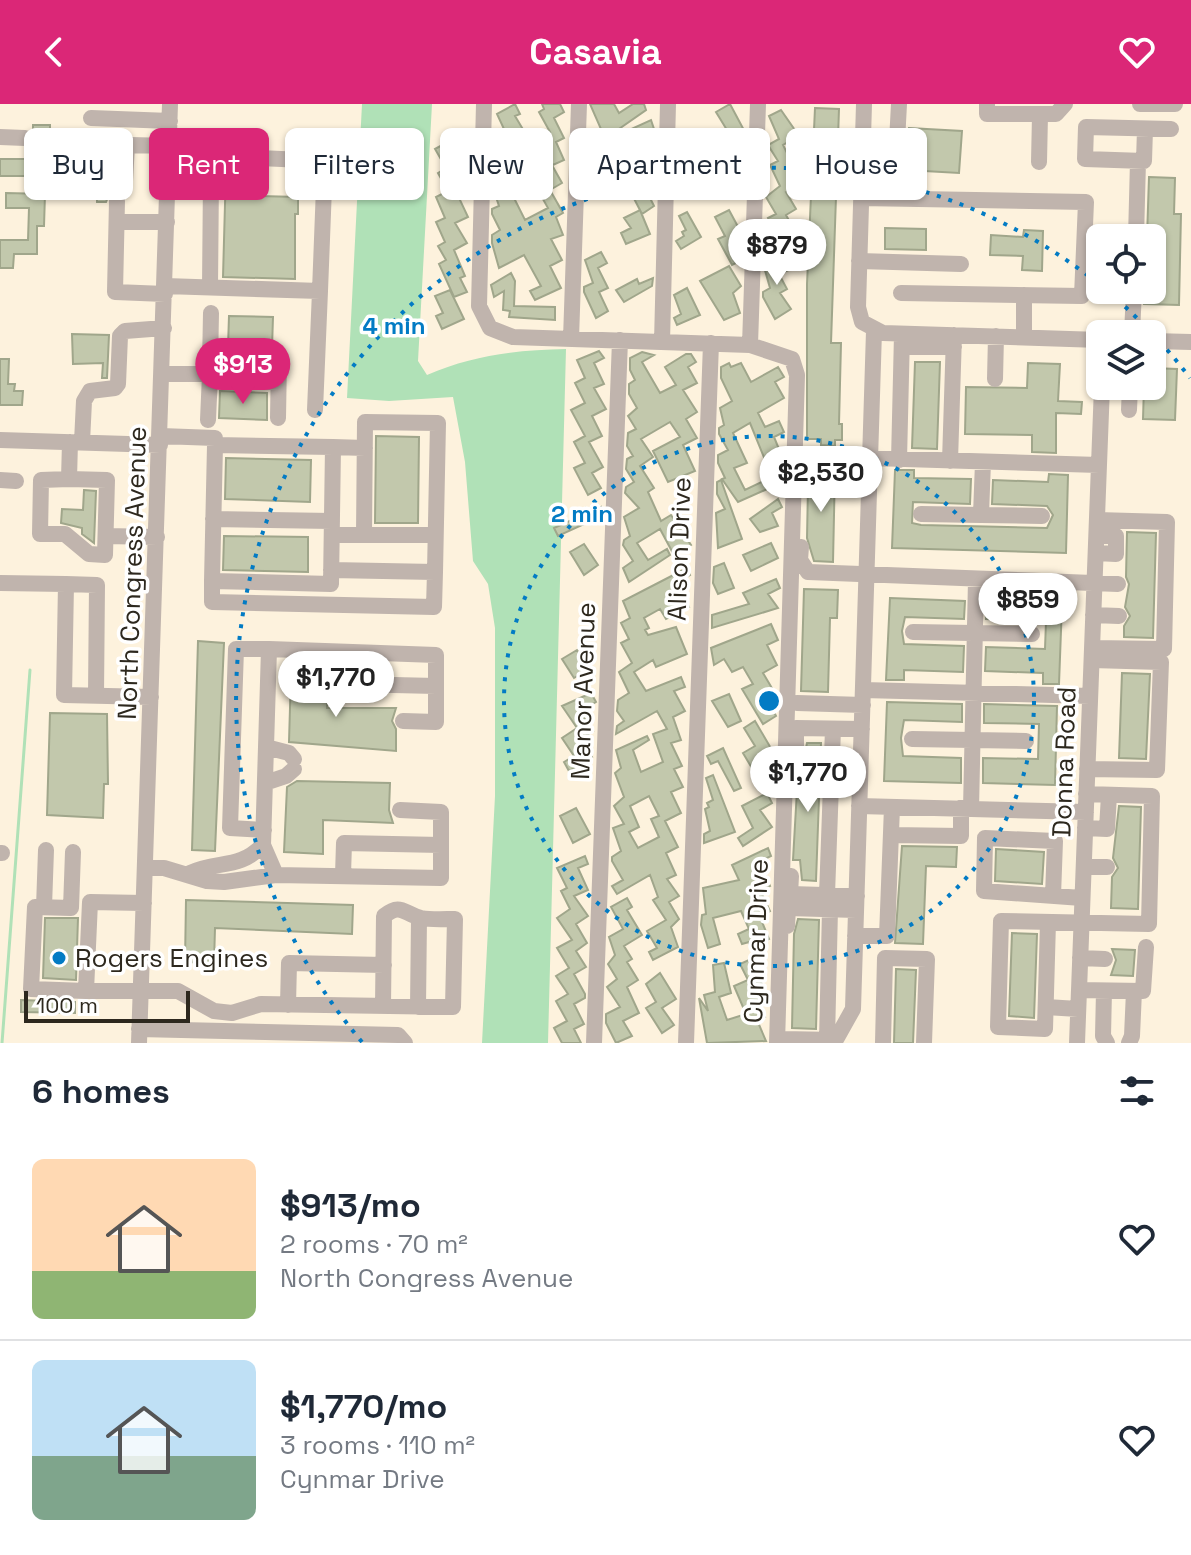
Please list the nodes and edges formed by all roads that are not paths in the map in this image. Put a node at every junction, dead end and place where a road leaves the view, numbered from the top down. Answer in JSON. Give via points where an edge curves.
{"nodes":[{"id":1,"x":484,"y":104,"type":"edge"},
{"id":2,"x":579,"y":104,"type":"edge"},
{"id":3,"x":668,"y":104,"type":"edge"},
{"id":4,"x":758,"y":104,"type":"edge"},
{"id":5,"x":864,"y":104,"type":"edge"},
{"id":6,"x":899,"y":104,"type":"edge"},
{"id":7,"x":1065,"y":104,"type":"edge"},
{"id":8,"x":1140,"y":104,"type":"edge"},
{"id":9,"x":1175,"y":104,"type":"edge"},
{"id":10,"x":987,"y":109,"type":"edge"},
{"id":11,"x":1012,"y":109,"type":"edge"},
{"id":12,"x":129,"y":112,"type":"edge"},
{"id":13,"x":170,"y":112,"type":"edge"},
{"id":14,"x":1040,"y":115,"type":"junction"},
{"id":15,"x":91,"y":118,"type":"dead end"},
{"id":16,"x":863,"y":128,"type":"edge"},
{"id":17,"x":898,"y":128,"type":"edge"},
{"id":18,"x":1145,"y":129,"type":"junction"},
{"id":19,"x":1171,"y":129,"type":"dead end"},
{"id":20,"x":0,"y":137,"type":"edge"},
{"id":21,"x":24,"y":138,"type":"edge"},
{"id":22,"x":269,"y":158,"type":"edge"},
{"id":23,"x":1138,"y":161,"type":"junction"},
{"id":24,"x":1039,"y":162,"type":"dead end"},
{"id":25,"x":927,"y":199,"type":"edge"},
{"id":26,"x":168,"y":200,"type":"edge"},
{"id":27,"x":211,"y":200,"type":"edge"},
{"id":28,"x":861,"y":200,"type":"edge"},
{"id":29,"x":117,"y":201,"type":"dead end"},
{"id":30,"x":117,"y":222,"type":"junction"},
{"id":31,"x":167,"y":222,"type":"junction"},
{"id":32,"x":1136,"y":224,"type":"edge"},
{"id":33,"x":961,"y":264,"type":"dead end"},
{"id":34,"x":859,"y":267,"type":"junction"},
{"id":35,"x":210,"y":287,"type":"junction"},
{"id":36,"x":165,"y":290,"type":"junction"},
{"id":37,"x":320,"y":291,"type":"junction"},
{"id":38,"x":901,"y":293,"type":"dead end"},
{"id":39,"x":1024,"y":295,"type":"junction"},
{"id":40,"x":211,"y":313,"type":"dead end"},
{"id":41,"x":164,"y":328,"type":"junction"},
{"id":42,"x":874,"y":331,"type":"junction"},
{"id":43,"x":996,"y":336,"type":"junction"},
{"id":44,"x":1024,"y":337,"type":"junction"},
{"id":45,"x":571,"y":339,"type":"junction"},
{"id":46,"x":1086,"y":339,"type":"edge"},
{"id":47,"x":620,"y":340,"type":"junction"},
{"id":48,"x":902,"y":340,"type":"junction"},
{"id":49,"x":954,"y":341,"type":"junction"},
{"id":50,"x":1166,"y":341,"type":"edge"},
{"id":51,"x":662,"y":342,"type":"junction"},
{"id":52,"x":1191,"y":342,"type":"edge"},
{"id":53,"x":711,"y":343,"type":"junction"},
{"id":54,"x":750,"y":345,"type":"junction"},
{"id":55,"x":210,"y":371,"type":"junction"},
{"id":56,"x":163,"y":374,"type":"junction"},
{"id":57,"x":995,"y":379,"type":"dead end"},
{"id":58,"x":1101,"y":400,"type":"edge"},
{"id":59,"x":1129,"y":400,"type":"edge"},
{"id":60,"x":315,"y":410,"type":"dead end"},
{"id":61,"x":1129,"y":410,"type":"dead end"},
{"id":62,"x":278,"y":418,"type":"dead end"},
{"id":63,"x":208,"y":420,"type":"dead end"},
{"id":64,"x":0,"y":440,"type":"edge"},
{"id":65,"x":161,"y":440,"type":"junction"},
{"id":66,"x":76,"y":442,"type":"junction"},
{"id":67,"x":215,"y":445,"type":"junction"},
{"id":68,"x":333,"y":447,"type":"junction"},
{"id":69,"x":365,"y":448,"type":"junction"},
{"id":70,"x":870,"y":459,"type":"junction"},
{"id":71,"x":899,"y":460,"type":"junction"},
{"id":72,"x":950,"y":461,"type":"junction"},
{"id":73,"x":983,"y":462,"type":"junction"},
{"id":74,"x":1099,"y":465,"type":"junction"},
{"id":75,"x":69,"y":479,"type":"junction"},
{"id":76,"x":921,"y":514,"type":"dead end"},
{"id":77,"x":981,"y":515,"type":"junction"},
{"id":78,"x":1042,"y":516,"type":"dead end"},
{"id":79,"x":213,"y":519,"type":"junction"},
{"id":80,"x":332,"y":528,"type":"junction"},
{"id":81,"x":1097,"y":528,"type":"junction"},
{"id":82,"x":1117,"y":528,"type":"junction"},
{"id":83,"x":364,"y":535,"type":"junction"},
{"id":84,"x":435,"y":535,"type":"junction"},
{"id":85,"x":106,"y":536,"type":"junction"},
{"id":86,"x":157,"y":537,"type":"junction"},
{"id":87,"x":1096,"y":553,"type":"junction"},
{"id":88,"x":331,"y":570,"type":"junction"},
{"id":89,"x":435,"y":572,"type":"junction"},
{"id":90,"x":867,"y":576,"type":"junction"},
{"id":91,"x":976,"y":580,"type":"junction"},
{"id":92,"x":212,"y":581,"type":"junction"},
{"id":93,"x":0,"y":583,"type":"edge"},
{"id":94,"x":1095,"y":583,"type":"junction"},
{"id":95,"x":66,"y":584,"type":"junction"},
{"id":96,"x":1118,"y":584,"type":"dead end"},
{"id":97,"x":1093,"y":615,"type":"junction"},
{"id":98,"x":1119,"y":616,"type":"dead end"},
{"id":99,"x":913,"y":632,"type":"dead end"},
{"id":100,"x":975,"y":634,"type":"junction"},
{"id":101,"x":1032,"y":634,"type":"dead end"},
{"id":102,"x":269,"y":649,"type":"junction"},
{"id":103,"x":351,"y":652,"type":"junction"},
{"id":104,"x":1092,"y":654,"type":"junction"},
{"id":105,"x":436,"y":686,"type":"junction"},
{"id":106,"x":974,"y":693,"type":"junction"},
{"id":107,"x":96,"y":695,"type":"junction"},
{"id":108,"x":1090,"y":696,"type":"junction"},
{"id":109,"x":151,"y":697,"type":"junction"},
{"id":110,"x":863,"y":697,"type":"junction"},
{"id":111,"x":797,"y":703,"type":"dead end"},
{"id":112,"x":403,"y":721,"type":"dead end"},
{"id":113,"x":833,"y":729,"type":"junction"},
{"id":114,"x":862,"y":729,"type":"junction"},
{"id":115,"x":912,"y":739,"type":"dead end"},
{"id":116,"x":972,"y":740,"type":"junction"},
{"id":117,"x":1026,"y":741,"type":"dead end"},
{"id":118,"x":266,"y":747,"type":"junction"},
{"id":119,"x":1087,"y":769,"type":"junction"},
{"id":120,"x":265,"y":783,"type":"junction"},
{"id":121,"x":1109,"y":795,"type":"junction"},
{"id":122,"x":859,"y":806,"type":"junction"},
{"id":123,"x":892,"y":807,"type":"junction"},
{"id":124,"x":966,"y":809,"type":"junction"},
{"id":125,"x":400,"y":810,"type":"dead end"},
{"id":126,"x":1009,"y":810,"type":"junction"},
{"id":127,"x":1086,"y":811,"type":"junction"},
{"id":128,"x":891,"y":835,"type":"junction"},
{"id":129,"x":264,"y":837,"type":"junction"},
{"id":130,"x":1009,"y":839,"type":"junction"},
{"id":131,"x":441,"y":845,"type":"junction"},
{"id":132,"x":46,"y":850,"type":"dead end"},
{"id":133,"x":73,"y":852,"type":"dead end"},
{"id":134,"x":1054,"y":855,"type":"junction"},
{"id":135,"x":1084,"y":861,"type":"junction"},
{"id":136,"x":1107,"y":867,"type":"dead end"},
{"id":137,"x":145,"y":868,"type":"junction"},
{"id":138,"x":190,"y":873,"type":"junction"},
{"id":139,"x":276,"y":875,"type":"junction"},
{"id":140,"x":343,"y":875,"type":"junction"},
{"id":141,"x":1053,"y":896,"type":"junction"},
{"id":142,"x":1082,"y":898,"type":"junction"},
{"id":143,"x":829,"y":902,"type":"junction"},
{"id":144,"x":144,"y":903,"type":"junction"},
{"id":145,"x":856,"y":903,"type":"junction"},
{"id":146,"x":44,"y":907,"type":"junction"},
{"id":147,"x":419,"y":918,"type":"junction"},
{"id":148,"x":1048,"y":922,"type":"junction"},
{"id":149,"x":1081,"y":923,"type":"junction"},
{"id":150,"x":855,"y":936,"type":"junction"},
{"id":151,"x":1146,"y":947,"type":"dead end"},
{"id":152,"x":1080,"y":958,"type":"junction"},
{"id":153,"x":1105,"y":959,"type":"dead end"},
{"id":154,"x":384,"y":965,"type":"junction"},
{"id":155,"x":140,"y":990,"type":"junction"},
{"id":156,"x":1079,"y":990,"type":"junction"},
{"id":157,"x":86,"y":991,"type":"junction"},
{"id":158,"x":1104,"y":991,"type":"junction"},
{"id":159,"x":1134,"y":991,"type":"junction"},
{"id":160,"x":853,"y":997,"type":"junction"},
{"id":161,"x":884,"y":997,"type":"junction"},
{"id":162,"x":288,"y":1005,"type":"junction"},
{"id":163,"x":383,"y":1006,"type":"junction"},
{"id":164,"x":418,"y":1007,"type":"junction"},
{"id":165,"x":1046,"y":1007,"type":"junction"},
{"id":166,"x":1078,"y":1009,"type":"junction"},
{"id":167,"x":139,"y":1036,"type":"edge"},
{"id":168,"x":1034,"y":1036,"type":"edge"},
{"id":169,"x":190,"y":1037,"type":"edge"},
{"id":170,"x":832,"y":1041,"type":"edge"},
{"id":171,"x":781,"y":1042,"type":"edge"},
{"id":172,"x":405,"y":1043,"type":"edge"},
{"id":173,"x":594,"y":1043,"type":"edge"},
{"id":174,"x":686,"y":1043,"type":"edge"},
{"id":175,"x":883,"y":1043,"type":"edge"},
{"id":176,"x":924,"y":1043,"type":"edge"},
{"id":177,"x":1077,"y":1043,"type":"edge"},
{"id":178,"x":1107,"y":1043,"type":"edge"},
{"id":179,"x":1129,"y":1043,"type":"edge"}],
"edges":[{"from":1,"to":45,"type":"street","via":[[481,314],[504,336]]},
{"from":2,"to":45,"type":"street"},
{"from":3,"to":51,"type":"street"},
{"from":4,"to":54,"type":"street"},
{"from":5,"to":16,"type":"street"},
{"from":6,"to":17,"type":"street"},
{"from":7,"to":14,"type":"street","via":[[1056,114]]},
{"from":8,"to":9,"type":"street"},
{"from":10,"to":11,"type":"street"},
{"from":11,"to":14,"type":"street"},
{"from":12,"to":13,"type":"street"},
{"from":12,"to":15,"type":"street"},
{"from":14,"to":24,"type":"street"},
{"from":18,"to":19,"type":"street"},
{"from":18,"to":23,"type":"street","via":[[1144,161]]},
{"from":18,"to":23,"type":"street","via":[[1086,127],[1085,159]]},
{"from":20,"to":21,"type":"street"},
{"from":22,"to":37,"type":"street","via":[[325,161]]},
{"from":23,"to":32,"type":"street"},
{"from":25,"to":39,"type":"street","via":[[1086,202],[1082,296]]},
{"from":26,"to":31,"type":"street","name":"North Congress Avenue"},
{"from":27,"to":35,"type":"street"},
{"from":28,"to":34,"type":"street"},
{"from":29,"to":30,"type":"street"},
{"from":30,"to":31,"type":"street"},
{"from":30,"to":36,"type":"street","via":[[115,292]]},
{"from":31,"to":36,"type":"street","name":"North Congress Avenue"},
{"from":33,"to":34,"type":"street"},
{"from":34,"to":42,"type":"street","via":[[859,315]]},
{"from":35,"to":36,"type":"street"},
{"from":35,"to":37,"type":"street"},
{"from":36,"to":41,"type":"street","name":"North Congress Avenue"},
{"from":37,"to":60,"type":"street"},
{"from":38,"to":39,"type":"street"},
{"from":39,"to":44,"type":"street"},
{"from":40,"to":55,"type":"street"},
{"from":41,"to":56,"type":"street","name":"North Congress Avenue"},
{"from":41,"to":66,"type":"street","via":[[125,331],[120,336],[118,384],[90,391]]},
{"from":42,"to":48,"type":"street"},
{"from":42,"to":70,"type":"street"},
{"from":43,"to":44,"type":"street"},
{"from":43,"to":49,"type":"street"},
{"from":43,"to":57,"type":"street"},
{"from":44,"to":46,"type":"street"},
{"from":45,"to":47,"type":"street"},
{"from":47,"to":51,"type":"street"},
{"from":47,"to":173,"type":"street","name":"Manor Avenue"},
{"from":48,"to":49,"type":"street"},
{"from":48,"to":71,"type":"street"},
{"from":49,"to":72,"type":"street"},
{"from":50,"to":52,"type":"street"},
{"from":51,"to":53,"type":"street"},
{"from":53,"to":54,"type":"street"},
{"from":53,"to":174,"type":"street","name":"Alison Drive"},
{"from":54,"to":171,"type":"street","name":"Cynmar Drive","via":[[792,359],[797,375]]},
{"from":55,"to":56,"type":"street"},
{"from":55,"to":62,"type":"street","via":[[279,359]]},
{"from":55,"to":63,"type":"street"},
{"from":56,"to":65,"type":"street","name":"North Congress Avenue"},
{"from":58,"to":74,"type":"street","name":"Donna Road"},
{"from":59,"to":61,"type":"street"},
{"from":64,"to":66,"type":"street"},
{"from":65,"to":66,"type":"street"},
{"from":65,"to":67,"type":"street","via":[[215,438]]},
{"from":65,"to":86,"type":"street","name":"North Congress Avenue"},
{"from":66,"to":75,"type":"street"},
{"from":67,"to":68,"type":"street"},
{"from":67,"to":79,"type":"street"},
{"from":68,"to":69,"type":"street"},
{"from":68,"to":80,"type":"street"},
{"from":69,"to":83,"type":"street"},
{"from":69,"to":84,"type":"street","via":[[365,422],[438,423]]},
{"from":70,"to":71,"type":"street"},
{"from":70,"to":90,"type":"street"},
{"from":70,"to":90,"type":"street","via":[[805,457],[800,560],[808,572]]},
{"from":71,"to":72,"type":"street"},
{"from":72,"to":73,"type":"street"},
{"from":73,"to":74,"type":"street"},
{"from":73,"to":77,"type":"street"},
{"from":74,"to":81,"type":"street","name":"Donna Road"},
{"from":75,"to":85,"type":"street","via":[[107,480]]},
{"from":75,"to":85,"type":"street","via":[[41,480],[40,534],[65,534],[89,554],[105,555]]},
{"from":76,"to":77,"type":"street"},
{"from":77,"to":78,"type":"street"},
{"from":79,"to":80,"type":"street"},
{"from":79,"to":92,"type":"street"},
{"from":80,"to":83,"type":"street"},
{"from":80,"to":88,"type":"street"},
{"from":81,"to":82,"type":"street"},
{"from":81,"to":87,"type":"street","name":"Donna Road"},
{"from":82,"to":87,"type":"street","via":[[1116,554]]},
{"from":82,"to":104,"type":"street","via":[[1167,522],[1164,649]]},
{"from":83,"to":84,"type":"street"},
{"from":84,"to":89,"type":"street"},
{"from":85,"to":86,"type":"street"},
{"from":86,"to":109,"type":"street","name":"North Congress Avenue"},
{"from":87,"to":94,"type":"street","name":"Donna Road"},
{"from":88,"to":89,"type":"street"},
{"from":88,"to":92,"type":"street","via":[[331,584]]},
{"from":89,"to":92,"type":"street","via":[[434,607],[212,602]]},
{"from":90,"to":91,"type":"street"},
{"from":90,"to":110,"type":"street"},
{"from":91,"to":94,"type":"street"},
{"from":91,"to":100,"type":"street"},
{"from":93,"to":95,"type":"street"},
{"from":94,"to":96,"type":"street"},
{"from":94,"to":97,"type":"street","name":"Donna Road"},
{"from":95,"to":107,"type":"street","via":[[97,585]]},
{"from":95,"to":107,"type":"street","via":[[64,695]]},
{"from":97,"to":98,"type":"street"},
{"from":97,"to":104,"type":"street","name":"Donna Road"},
{"from":99,"to":100,"type":"street"},
{"from":100,"to":101,"type":"street"},
{"from":100,"to":106,"type":"street"},
{"from":102,"to":103,"type":"street"},
{"from":102,"to":118,"type":"street"},
{"from":102,"to":129,"type":"street","via":[[236,649],[230,828]]},
{"from":103,"to":105,"type":"street","via":[[436,655]]},
{"from":103,"to":105,"type":"street","via":[[351,684]]},
{"from":104,"to":108,"type":"street","name":"Donna Road"},
{"from":104,"to":119,"type":"street","via":[[1161,662],[1157,770]]},
{"from":105,"to":112,"type":"street","via":[[436,722]]},
{"from":106,"to":108,"type":"street"},
{"from":106,"to":110,"type":"street"},
{"from":106,"to":116,"type":"street"},
{"from":107,"to":109,"type":"street"},
{"from":108,"to":119,"type":"street","name":"Donna Road"},
{"from":109,"to":137,"type":"street","name":"North Congress Avenue"},
{"from":110,"to":111,"type":"street"},
{"from":110,"to":114,"type":"street"},
{"from":113,"to":114,"type":"street"},
{"from":113,"to":143,"type":"street"},
{"from":113,"to":143,"type":"street","via":[[796,728],[790,894]]},
{"from":114,"to":122,"type":"street"},
{"from":115,"to":116,"type":"street"},
{"from":116,"to":117,"type":"street"},
{"from":116,"to":124,"type":"street"},
{"from":118,"to":120,"type":"street"},
{"from":118,"to":120,"type":"street","via":[[289,753],[294,764],[286,776]]},
{"from":119,"to":127,"type":"street","name":"Donna Road"},
{"from":120,"to":129,"type":"street"},
{"from":121,"to":127,"type":"street"},
{"from":121,"to":127,"type":"street","via":[[1107,829]]},
{"from":121,"to":149,"type":"street","via":[[1152,796],[1149,924]]},
{"from":122,"to":123,"type":"street"},
{"from":122,"to":145,"type":"street"},
{"from":123,"to":124,"type":"street"},
{"from":123,"to":128,"type":"street"},
{"from":124,"to":126,"type":"street"},
{"from":124,"to":128,"type":"street","via":[[961,836]]},
{"from":125,"to":131,"type":"street","via":[[441,812]]},
{"from":126,"to":127,"type":"street"},
{"from":126,"to":130,"type":"street"},
{"from":127,"to":135,"type":"street","name":"Donna Road"},
{"from":128,"to":150,"type":"street","via":[[887,936]]},
{"from":129,"to":138,"type":"street","via":[[244,861]]},
{"from":129,"to":139,"type":"street"},
{"from":130,"to":134,"type":"street","via":[[1055,841]]},
{"from":130,"to":141,"type":"street","via":[[985,838],[984,891]]},
{"from":131,"to":140,"type":"street","via":[[344,843]]},
{"from":131,"to":140,"type":"street","via":[[441,878]]},
{"from":132,"to":146,"type":"street"},
{"from":133,"to":146,"type":"street","via":[[71,908]]},
{"from":134,"to":135,"type":"street"},
{"from":134,"to":141,"type":"street"},
{"from":135,"to":136,"type":"street"},
{"from":135,"to":142,"type":"street","name":"Donna Road"},
{"from":137,"to":138,"type":"street"},
{"from":137,"to":144,"type":"street","name":"North Congress Avenue"},
{"from":138,"to":139,"type":"street","via":[[224,882]]},
{"from":139,"to":140,"type":"street"},
{"from":141,"to":142,"type":"street"},
{"from":142,"to":149,"type":"street","name":"Donna Road"},
{"from":143,"to":145,"type":"street"},
{"from":143,"to":170,"type":"street"},
{"from":143,"to":171,"type":"street","via":[[788,908]]},
{"from":144,"to":155,"type":"street","name":"North Congress Avenue"},
{"from":144,"to":157,"type":"street","via":[[90,902]]},
{"from":145,"to":150,"type":"street"},
{"from":146,"to":157,"type":"street","via":[[35,907],[31,989]]},
{"from":147,"to":154,"type":"street","via":[[403,909],[384,916]]},
{"from":147,"to":164,"type":"street"},
{"from":147,"to":164,"type":"street","via":[[455,919],[453,1007]]},
{"from":148,"to":149,"type":"street"},
{"from":148,"to":165,"type":"street"},
{"from":148,"to":168,"type":"street","via":[[1001,921],[998,1027]]},
{"from":149,"to":152,"type":"street","name":"Donna Road"},
{"from":150,"to":160,"type":"street"},
{"from":151,"to":159,"type":"street","via":[[1143,991]]},
{"from":152,"to":153,"type":"street"},
{"from":152,"to":156,"type":"street","name":"Donna Road"},
{"from":154,"to":162,"type":"street","via":[[289,963]]},
{"from":154,"to":163,"type":"street"},
{"from":155,"to":157,"type":"street"},
{"from":155,"to":162,"type":"street","via":[[178,991],[214,1011],[232,1013],[261,1004]]},
{"from":155,"to":167,"type":"street","name":"North Congress Avenue"},
{"from":156,"to":158,"type":"street"},
{"from":156,"to":166,"type":"street","name":"Donna Road"},
{"from":158,"to":159,"type":"street"},
{"from":158,"to":178,"type":"street"},
{"from":159,"to":179,"type":"street"},
{"from":160,"to":161,"type":"street"},
{"from":160,"to":170,"type":"street","via":[[853,1009]]},
{"from":161,"to":175,"type":"street"},
{"from":161,"to":176,"type":"street","via":[[885,958],[927,959]]},
{"from":162,"to":163,"type":"street"},
{"from":163,"to":164,"type":"street"},
{"from":165,"to":166,"type":"street"},
{"from":165,"to":168,"type":"street","via":[[1045,1029]]},
{"from":166,"to":177,"type":"street","name":"Donna Road"},
{"from":167,"to":169,"type":"street"},
{"from":169,"to":172,"type":"street","via":[[398,1035]]},
{"from":170,"to":171,"type":"street"}]}
